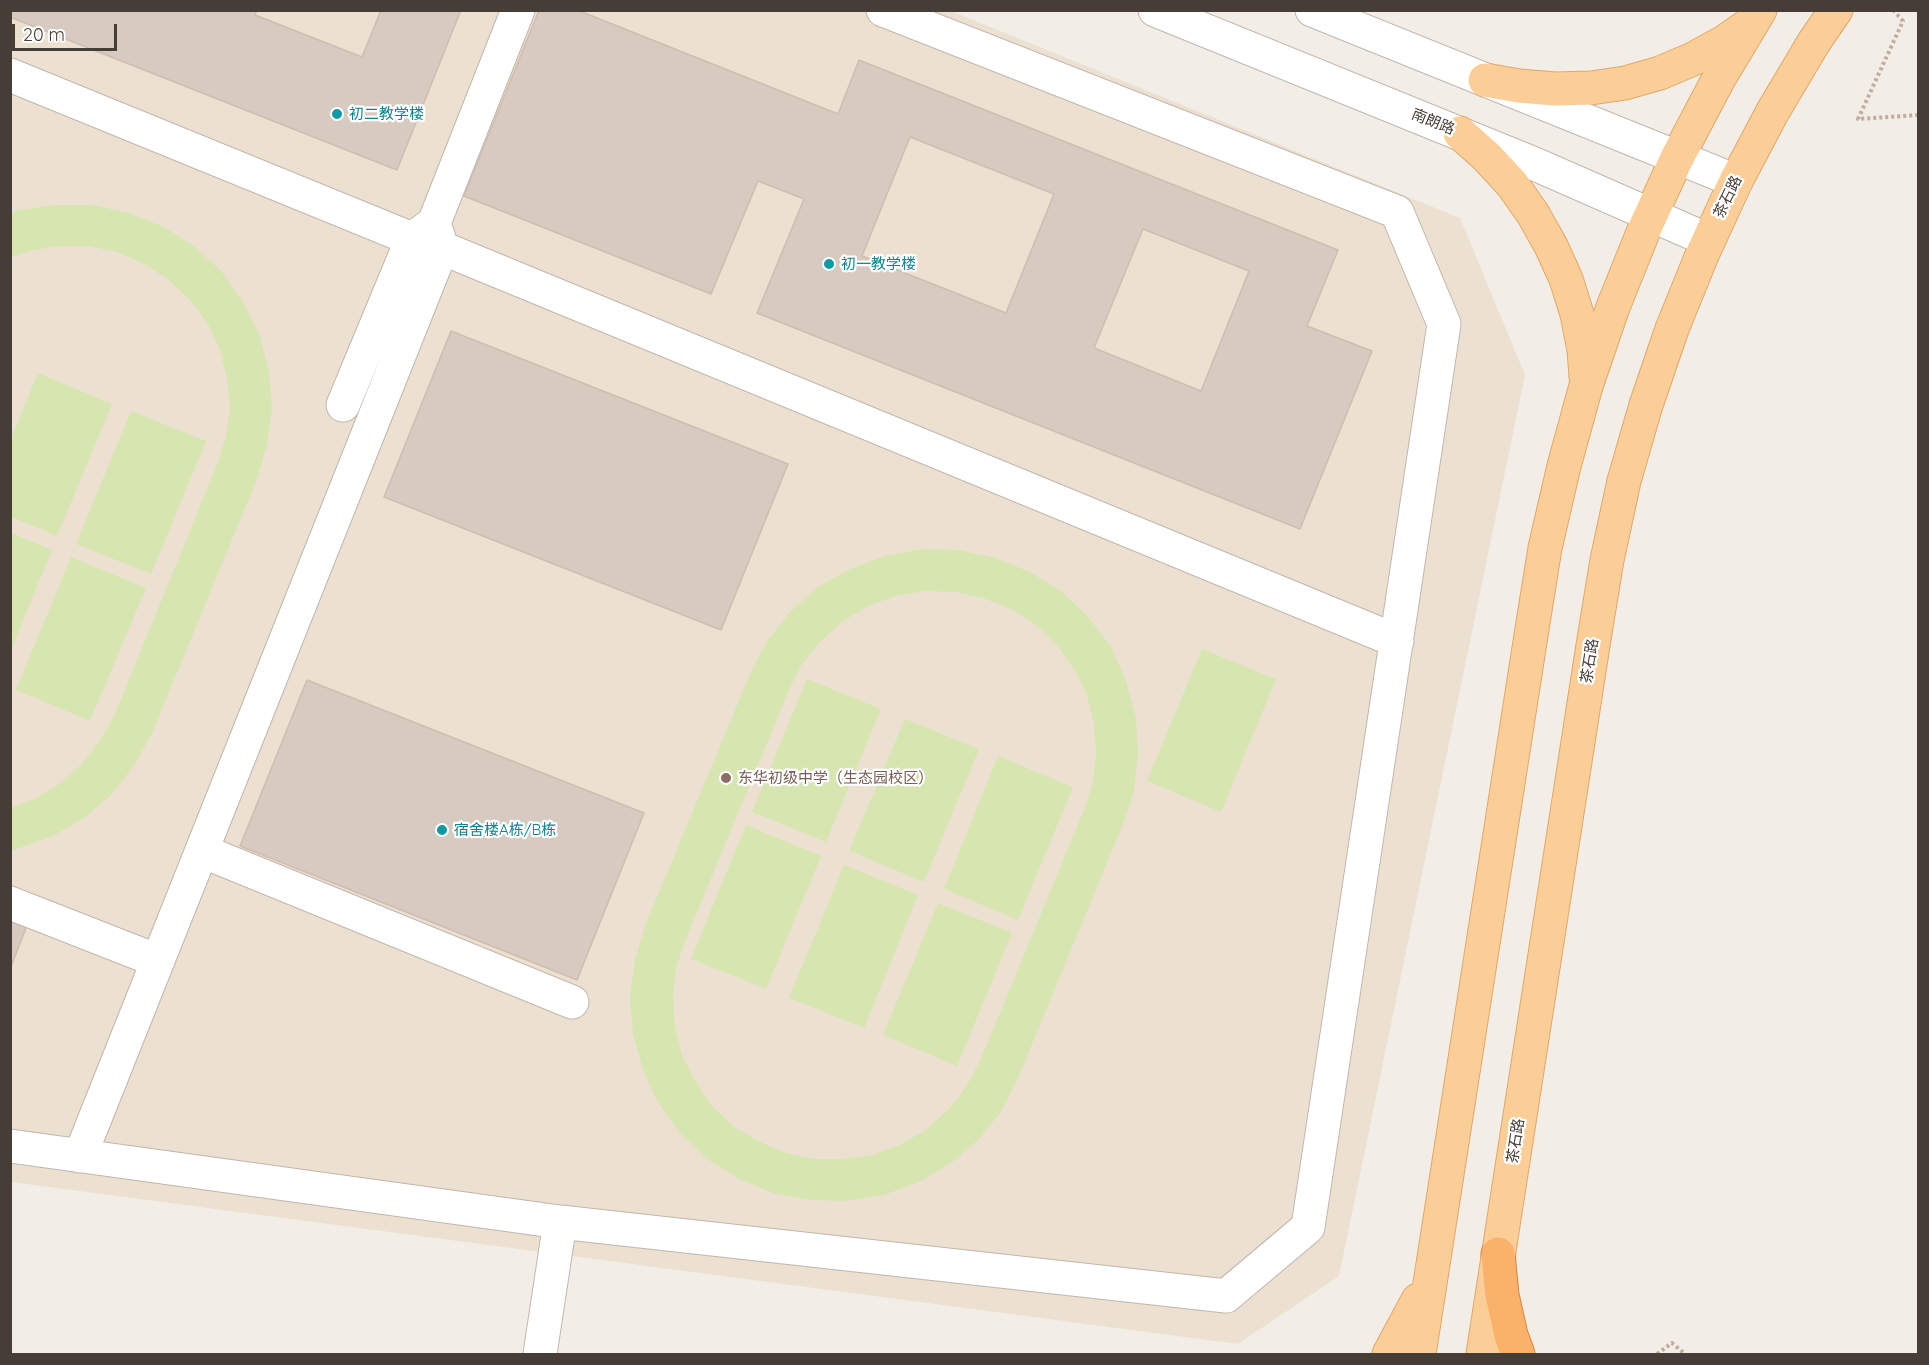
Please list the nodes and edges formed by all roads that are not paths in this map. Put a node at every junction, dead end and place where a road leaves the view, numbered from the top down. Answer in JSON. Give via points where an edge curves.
{"nodes":[{"id":1,"x":518,"y":10,"type":"edge"},
{"id":2,"x":883,"y":10,"type":"edge"},
{"id":3,"x":1155,"y":10,"type":"edge"},
{"id":4,"x":1312,"y":10,"type":"edge"},
{"id":5,"x":1836,"y":10,"type":"edge"},
{"id":6,"x":1757,"y":16,"type":"edge"},
{"id":7,"x":10,"y":75,"type":"edge"},
{"id":8,"x":1485,"y":80,"type":"junction"},
{"id":9,"x":1460,"y":133,"type":"junction"},
{"id":10,"x":1677,"y":158,"type":"junction"},
{"id":11,"x":1736,"y":181,"type":"junction"},
{"id":12,"x":1651,"y":215,"type":"junction"},
{"id":13,"x":429,"y":237,"type":"junction"},
{"id":14,"x":1708,"y":240,"type":"junction"},
{"id":15,"x":1586,"y":386,"type":"junction"},
{"id":16,"x":343,"y":405,"type":"dead end"},
{"id":17,"x":1397,"y":641,"type":"junction"},
{"id":18,"x":202,"y":850,"type":"junction"},
{"id":19,"x":10,"y":903,"type":"edge"},
{"id":20,"x":158,"y":961,"type":"junction"},
{"id":21,"x":572,"y":1002,"type":"dead end"},
{"id":22,"x":10,"y":1146,"type":"edge"},
{"id":23,"x":80,"y":1156,"type":"junction"},
{"id":24,"x":560,"y":1222,"type":"junction"},
{"id":25,"x":1436,"y":1250,"type":"junction"},
{"id":26,"x":1498,"y":1254,"type":"junction"},
{"id":27,"x":540,"y":1354,"type":"edge"},
{"id":28,"x":1389,"y":1354,"type":"edge"},
{"id":29,"x":1419,"y":1354,"type":"edge"},
{"id":30,"x":1483,"y":1354,"type":"edge"},
{"id":31,"x":1518,"y":1354,"type":"edge"}],
"edges":[{"from":1,"to":13,"type":"street"},
{"from":2,"to":17,"type":"street","via":[[1397,212],[1444,324]]},
{"from":3,"to":9,"type":"street","name":"南朗路"},
{"from":4,"to":8,"type":"street"},
{"from":5,"to":11,"type":"main road","name":"茶石路","via":[[1773,111]]},
{"from":6,"to":8,"type":"main road","via":[[1724,42],[1693,59],[1625,83],[1555,90]]},
{"from":6,"to":10,"type":"main road"},
{"from":7,"to":13,"type":"street"},
{"from":8,"to":10,"type":"street"},
{"from":9,"to":12,"type":"street","name":"南朗路"},
{"from":9,"to":15,"type":"main road","via":[[1512,184],[1551,246],[1577,314]]},
{"from":10,"to":11,"type":"street"},
{"from":10,"to":12,"type":"main road"},
{"from":11,"to":14,"type":"main road","name":"茶石路"},
{"from":12,"to":14,"type":"street","name":"南朗路"},
{"from":12,"to":15,"type":"main road"},
{"from":13,"to":16,"type":"street"},
{"from":13,"to":17,"type":"street"},
{"from":13,"to":18,"type":"street"},
{"from":14,"to":26,"type":"main road","name":"茶石路","via":[[1646,405],[1607,560]]},
{"from":15,"to":25,"type":"main road","via":[[1545,548]]},
{"from":17,"to":24,"type":"street","via":[[1308,1227],[1226,1296]]},
{"from":18,"to":20,"type":"street"},
{"from":18,"to":21,"type":"street"},
{"from":19,"to":20,"type":"street"},
{"from":20,"to":23,"type":"street"},
{"from":22,"to":23,"type":"street"},
{"from":23,"to":24,"type":"street"},
{"from":24,"to":27,"type":"street"},
{"from":25,"to":28,"type":"main road","via":[[1416,1307]]},
{"from":25,"to":29,"type":"main road"},
{"from":26,"to":30,"type":"main road","name":"茶石路"},
{"from":26,"to":31,"type":"highway","via":[[1502,1295]]}]}
